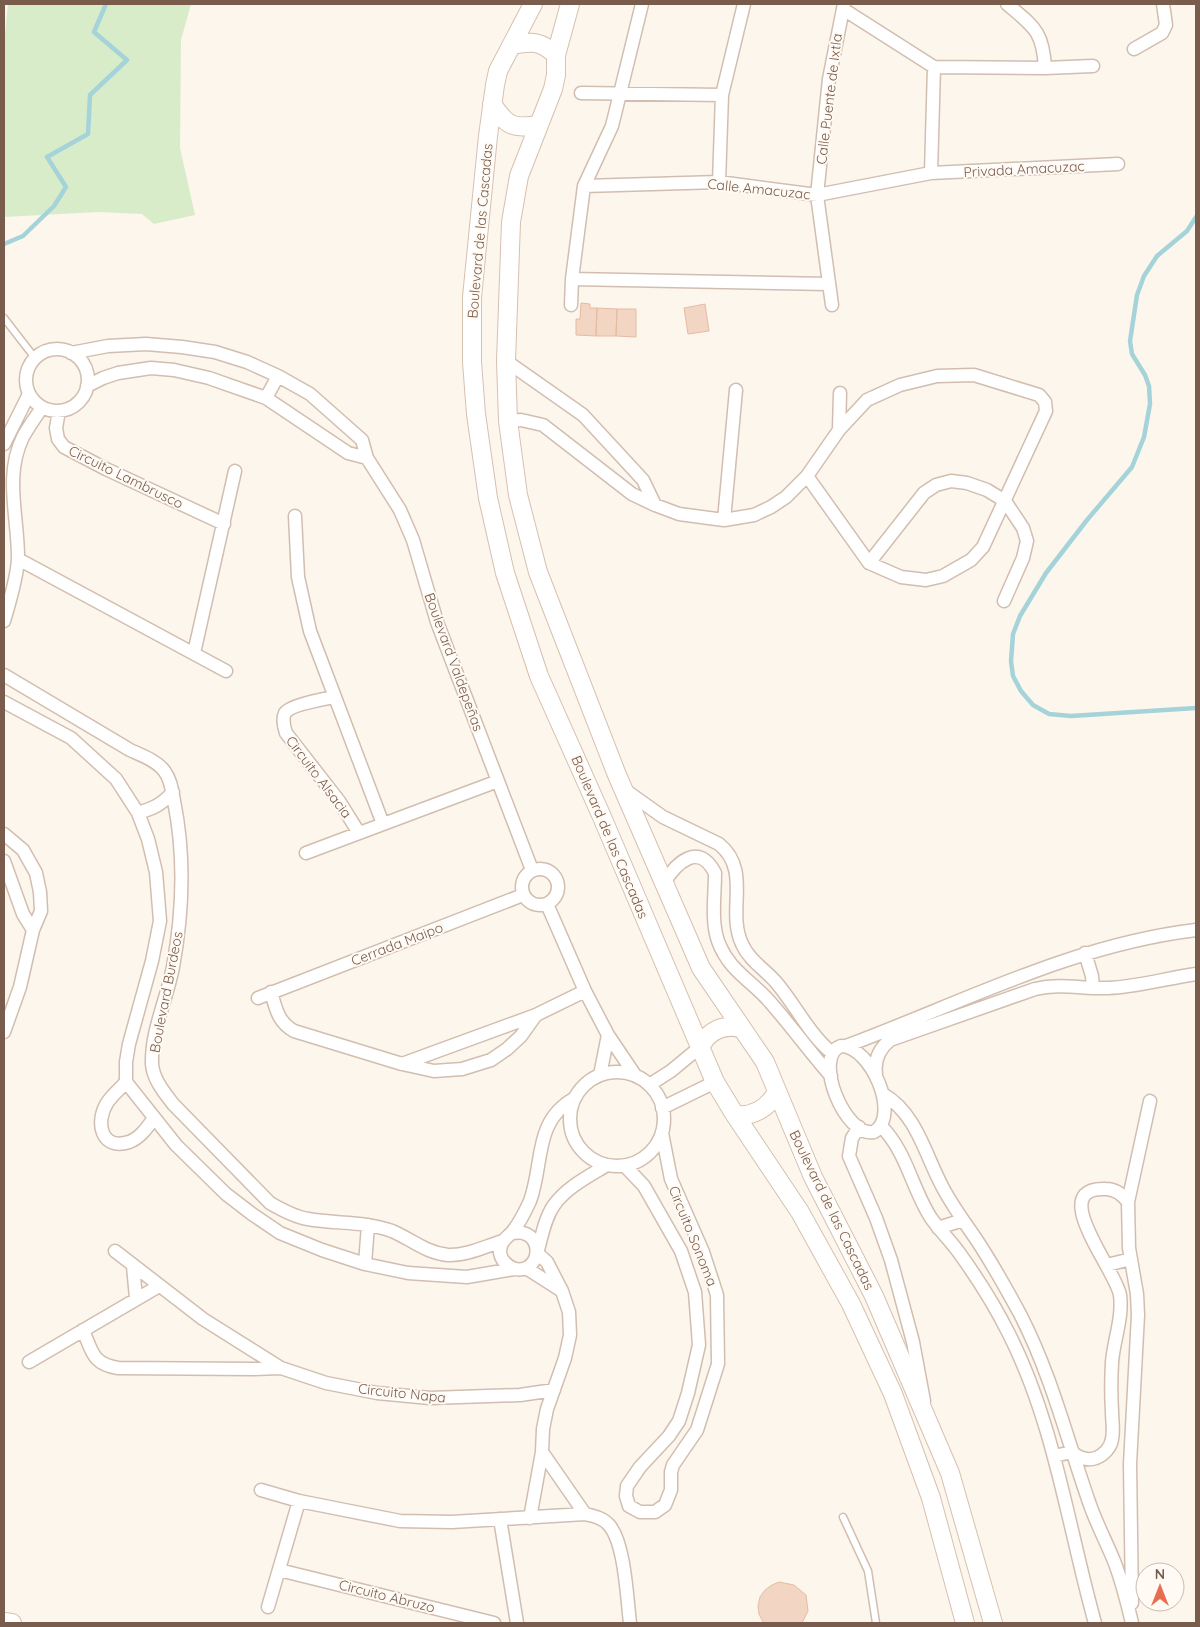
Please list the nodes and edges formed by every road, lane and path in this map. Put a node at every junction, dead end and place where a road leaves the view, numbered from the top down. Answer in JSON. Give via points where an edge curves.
{"nodes":[{"id":1,"x":533,"y":4,"type":"edge"},
{"id":2,"x":570,"y":4,"type":"edge"},
{"id":3,"x":642,"y":4,"type":"edge"},
{"id":4,"x":744,"y":4,"type":"edge"},
{"id":5,"x":1007,"y":4,"type":"edge"},
{"id":6,"x":1163,"y":4,"type":"edge"},
{"id":7,"x":843,"y":6,"type":"edge"},
{"id":8,"x":512,"y":45,"type":"junction"},
{"id":9,"x":1134,"y":49,"type":"dead end"},
{"id":10,"x":556,"y":55,"type":"junction"},
{"id":11,"x":1093,"y":66,"type":"dead end"},
{"id":12,"x":934,"y":67,"type":"junction"},
{"id":13,"x":1045,"y":68,"type":"junction"},
{"id":14,"x":581,"y":93,"type":"dead end"},
{"id":15,"x":620,"y":94,"type":"junction"},
{"id":16,"x":722,"y":95,"type":"junction"},
{"id":17,"x":492,"y":104,"type":"junction"},
{"id":18,"x":539,"y":125,"type":"junction"},
{"id":19,"x":1118,"y":164,"type":"dead end"},
{"id":20,"x":931,"y":173,"type":"junction"},
{"id":21,"x":719,"y":182,"type":"junction"},
{"id":22,"x":584,"y":186,"type":"junction"},
{"id":23,"x":817,"y":195,"type":"junction"},
{"id":24,"x":572,"y":280,"type":"junction"},
{"id":25,"x":829,"y":284,"type":"junction"},
{"id":26,"x":571,"y":305,"type":"dead end"},
{"id":27,"x":832,"y":305,"type":"dead end"},
{"id":28,"x":4,"y":318,"type":"edge"},
{"id":29,"x":71,"y":353,"type":"junction"},
{"id":30,"x":35,"y":358,"type":"junction"},
{"id":31,"x":506,"y":361,"type":"junction"},
{"id":32,"x":278,"y":376,"type":"junction"},
{"id":33,"x":87,"y":386,"type":"junction"},
{"id":34,"x":736,"y":390,"type":"dead end"},
{"id":35,"x":840,"y":393,"type":"dead end"},
{"id":36,"x":29,"y":394,"type":"junction"},
{"id":37,"x":266,"y":398,"type":"junction"},
{"id":38,"x":42,"y":408,"type":"junction"},
{"id":39,"x":60,"y":411,"type":"junction"},
{"id":40,"x":508,"y":421,"type":"junction"},
{"id":41,"x":839,"y":430,"type":"junction"},
{"id":42,"x":4,"y":444,"type":"edge"},
{"id":43,"x":367,"y":458,"type":"junction"},
{"id":44,"x":235,"y":471,"type":"dead end"},
{"id":45,"x":807,"y":476,"type":"junction"},
{"id":46,"x":1006,"y":501,"type":"junction"},
{"id":47,"x":655,"y":505,"type":"junction"},
{"id":48,"x":295,"y":516,"type":"dead end"},
{"id":49,"x":724,"y":520,"type":"junction"},
{"id":50,"x":224,"y":524,"type":"junction"},
{"id":51,"x":18,"y":559,"type":"junction"},
{"id":52,"x":869,"y":562,"type":"junction"},
{"id":53,"x":1004,"y":601,"type":"dead end"},
{"id":54,"x":4,"y":621,"type":"edge"},
{"id":55,"x":194,"y":653,"type":"junction"},
{"id":56,"x":226,"y":671,"type":"dead end"},
{"id":57,"x":4,"y":675,"type":"edge"},
{"id":58,"x":335,"y":697,"type":"junction"},
{"id":59,"x":4,"y":702,"type":"edge"},
{"id":60,"x":498,"y":781,"type":"junction"},
{"id":61,"x":622,"y":788,"type":"junction"},
{"id":62,"x":173,"y":792,"type":"junction"},
{"id":63,"x":138,"y":813,"type":"junction"},
{"id":64,"x":383,"y":824,"type":"junction"},
{"id":65,"x":358,"y":833,"type":"junction"},
{"id":66,"x":4,"y":834,"type":"edge"},
{"id":67,"x":306,"y":853,"type":"dead end"},
{"id":68,"x":4,"y":861,"type":"edge"},
{"id":69,"x":532,"y":870,"type":"junction"},
{"id":70,"x":664,"y":883,"type":"junction"},
{"id":71,"x":523,"y":894,"type":"junction"},
{"id":72,"x":547,"y":904,"type":"junction"},
{"id":73,"x":33,"y":930,"type":"junction"},
{"id":74,"x":1196,"y":930,"type":"edge"},
{"id":75,"x":1085,"y":953,"type":"junction"},
{"id":76,"x":1196,"y":974,"type":"edge"},
{"id":77,"x":1093,"y":988,"type":"junction"},
{"id":78,"x":585,"y":991,"type":"junction"},
{"id":79,"x":271,"y":992,"type":"junction"},
{"id":80,"x":258,"y":998,"type":"dead end"},
{"id":81,"x":137,"y":1015,"type":"junction"},
{"id":82,"x":536,"y":1015,"type":"junction"},
{"id":83,"x":932,"y":1018,"type":"junction"},
{"id":84,"x":159,"y":1020,"type":"junction"},
{"id":85,"x":742,"y":1028,"type":"junction"},
{"id":86,"x":4,"y":1032,"type":"edge"},
{"id":87,"x":608,"y":1035,"type":"junction"},
{"id":88,"x":700,"y":1046,"type":"junction"},
{"id":89,"x":846,"y":1046,"type":"junction"},
{"id":90,"x":832,"y":1053,"type":"junction"},
{"id":91,"x":402,"y":1064,"type":"junction"},
{"id":92,"x":876,"y":1074,"type":"junction"},
{"id":93,"x":600,"y":1075,"type":"junction"},
{"id":94,"x":635,"y":1075,"type":"junction"},
{"id":95,"x":831,"y":1076,"type":"junction"},
{"id":96,"x":126,"y":1082,"type":"junction"},
{"id":97,"x":715,"y":1082,"type":"junction"},
{"id":98,"x":649,"y":1085,"type":"junction"},
{"id":99,"x":777,"y":1092,"type":"junction"},
{"id":100,"x":883,"y":1094,"type":"junction"},
{"id":101,"x":574,"y":1098,"type":"junction"},
{"id":102,"x":1150,"y":1101,"type":"dead end"},
{"id":103,"x":662,"y":1108,"type":"junction"},
{"id":104,"x":734,"y":1116,"type":"junction"},
{"id":105,"x":154,"y":1118,"type":"junction"},
{"id":106,"x":881,"y":1126,"type":"junction"},
{"id":107,"x":859,"y":1127,"type":"junction"},
{"id":108,"x":662,"y":1133,"type":"junction"},
{"id":109,"x":607,"y":1166,"type":"junction"},
{"id":110,"x":625,"y":1166,"type":"junction"},
{"id":111,"x":1128,"y":1202,"type":"junction"},
{"id":112,"x":963,"y":1220,"type":"junction"},
{"id":113,"x":368,"y":1224,"type":"junction"},
{"id":114,"x":938,"y":1228,"type":"junction"},
{"id":115,"x":507,"y":1237,"type":"junction"},
{"id":116,"x":115,"y":1250,"type":"dead end"},
{"id":117,"x":537,"y":1251,"type":"junction"},
{"id":118,"x":1131,"y":1259,"type":"junction"},
{"id":119,"x":365,"y":1264,"type":"junction"},
{"id":120,"x":1107,"y":1265,"type":"junction"},
{"id":121,"x":133,"y":1266,"type":"junction"},
{"id":122,"x":520,"y":1268,"type":"junction"},
{"id":123,"x":159,"y":1286,"type":"junction"},
{"id":124,"x":562,"y":1291,"type":"junction"},
{"id":125,"x":136,"y":1298,"type":"junction"},
{"id":126,"x":82,"y":1330,"type":"junction"},
{"id":127,"x":29,"y":1362,"type":"dead end"},
{"id":128,"x":281,"y":1368,"type":"junction"},
{"id":129,"x":554,"y":1390,"type":"junction"},
{"id":130,"x":927,"y":1421,"type":"junction"},
{"id":131,"x":542,"y":1452,"type":"junction"},
{"id":132,"x":1072,"y":1452,"type":"junction"},
{"id":133,"x":1054,"y":1456,"type":"junction"},
{"id":134,"x":261,"y":1490,"type":"dead end"},
{"id":135,"x":299,"y":1501,"type":"junction"},
{"id":136,"x":585,"y":1514,"type":"junction"},
{"id":137,"x":843,"y":1517,"type":"dead end"},
{"id":138,"x":530,"y":1518,"type":"junction"},
{"id":139,"x":500,"y":1519,"type":"junction"},
{"id":140,"x":279,"y":1570,"type":"junction"},
{"id":141,"x":268,"y":1607,"type":"dead end"},
{"id":142,"x":4,"y":1622,"type":"edge"},
{"id":143,"x":12,"y":1623,"type":"edge"},
{"id":144,"x":494,"y":1623,"type":"edge"},
{"id":145,"x":517,"y":1623,"type":"edge"},
{"id":146,"x":630,"y":1623,"type":"edge"},
{"id":147,"x":876,"y":1623,"type":"edge"},
{"id":148,"x":965,"y":1623,"type":"edge"},
{"id":149,"x":993,"y":1623,"type":"edge"},
{"id":150,"x":1095,"y":1623,"type":"edge"},
{"id":151,"x":1132,"y":1623,"type":"edge"}],
"edges":[{"from":1,"to":8,"type":"main road","name":"Boulevard de las Cascadas"},
{"from":2,"to":10,"type":"main road","name":"Boulevard de las Cascadas"},
{"from":3,"to":15,"type":"street"},
{"from":4,"to":16,"type":"street"},
{"from":5,"to":13,"type":"street","via":[[1030,23],[1040,38]]},
{"from":6,"to":9,"type":"street","via":[[1166,25],[1162,33]]},
{"from":7,"to":12,"type":"street"},
{"from":7,"to":23,"type":"street","name":"Calle Puente de Ixtla","via":[[829,79]]},
{"from":8,"to":10,"type":"main road","via":[[538,42]]},
{"from":8,"to":17,"type":"main road","name":"Boulevard de las Cascadas","via":[[498,71]]},
{"from":10,"to":18,"type":"main road","name":"Boulevard de las Cascadas","via":[[553,89]]},
{"from":11,"to":13,"type":"street"},
{"from":12,"to":13,"type":"street"},
{"from":12,"to":20,"type":"street"},
{"from":14,"to":15,"type":"street"},
{"from":15,"to":16,"type":"street"},
{"from":15,"to":22,"type":"street","via":[[612,126]]},
{"from":16,"to":21,"type":"street"},
{"from":17,"to":18,"type":"main road","via":[[503,120],[511,125],[520,128]]},
{"from":17,"to":88,"type":"main road","name":"Boulevard de las Cascadas","via":[[472,297],[476,414],[488,498],[505,573],[539,676]]},
{"from":18,"to":31,"type":"main road","name":"Boulevard de las Cascadas","via":[[519,176],[511,222]]},
{"from":19,"to":20,"type":"street","name":"Privada Amacuzac"},
{"from":20,"to":23,"type":"street","name":"Calle Amacuzac"},
{"from":21,"to":22,"type":"street","name":"Calle Amacuzac"},
{"from":21,"to":23,"type":"street","name":"Calle Amacuzac"},
{"from":22,"to":24,"type":"street"},
{"from":23,"to":25,"type":"street","name":"Calle Puente de Ixtla"},
{"from":24,"to":25,"type":"street"},
{"from":24,"to":26,"type":"street"},
{"from":25,"to":27,"type":"street","name":"Calle Puente de Ixtla"},
{"from":28,"to":30,"type":"lane"},
{"from":29,"to":30,"type":"street","via":[[49,351]]},
{"from":29,"to":32,"type":"street","name":"Boulevard Valdepeñas","via":[[108,346],[146,344],[182,347],[215,352]]},
{"from":29,"to":33,"type":"street","via":[[85,367]]},
{"from":30,"to":36,"type":"street","via":[[26,375]]},
{"from":31,"to":40,"type":"main road","name":"Boulevard de las Cascadas"},
{"from":31,"to":47,"type":"street","via":[[583,415],[643,480]]},
{"from":32,"to":37,"type":"street"},
{"from":32,"to":43,"type":"street","name":"Boulevard Valdepeñas","via":[[310,394],[362,440]]},
{"from":33,"to":37,"type":"street","via":[[118,373],[151,368],[209,378]]},
{"from":33,"to":39,"type":"street","via":[[78,403]]},
{"from":34,"to":49,"type":"street"},
{"from":35,"to":41,"type":"street"},
{"from":36,"to":38,"type":"street"},
{"from":36,"to":42,"type":"street"},
{"from":37,"to":43,"type":"street","via":[[348,453]]},
{"from":38,"to":39,"type":"street"},
{"from":38,"to":51,"type":"street","via":[[24,436],[13,472]]},
{"from":39,"to":50,"type":"street","name":"Circuito Lambrusco","via":[[56,428],[64,447]]},
{"from":40,"to":47,"type":"street","via":[[543,425],[632,494]]},
{"from":40,"to":61,"type":"main road","name":"Boulevard de las Cascadas","via":[[518,495],[538,572]]},
{"from":41,"to":45,"type":"street"},
{"from":41,"to":46,"type":"street","via":[[867,400],[900,385],[938,376],[974,375],[1039,395],[1045,402],[1046,411]]},
{"from":43,"to":60,"type":"street","name":"Boulevard Valdepeñas","via":[[400,510],[413,540],[437,622]]},
{"from":44,"to":50,"type":"street"},
{"from":45,"to":49,"type":"street","via":[[771,507],[754,515]]},
{"from":45,"to":52,"type":"street"},
{"from":46,"to":52,"type":"street","via":[[967,483],[936,485],[924,493]]},
{"from":46,"to":52,"type":"street","via":[[983,547],[971,560],[943,576],[926,580],[901,577]]},
{"from":46,"to":53,"type":"street","via":[[1023,528],[1027,541]]},
{"from":47,"to":49,"type":"street","via":[[679,514]]},
{"from":48,"to":58,"type":"street","via":[[298,577],[310,631]]},
{"from":50,"to":55,"type":"street"},
{"from":51,"to":54,"type":"street"},
{"from":51,"to":55,"type":"street"},
{"from":55,"to":56,"type":"street"},
{"from":57,"to":62,"type":"street","name":"Boulevard Burdeos","via":[[151,760],[165,770]]},
{"from":58,"to":64,"type":"street"},
{"from":58,"to":65,"type":"street","name":"Circuito Alsacia","via":[[292,708],[285,714],[283,723],[286,734],[339,801]]},
{"from":59,"to":63,"type":"street","name":"Boulevard Burdeos","via":[[70,738],[116,779]]},
{"from":60,"to":64,"type":"street","name":"Circuito Alsacia"},
{"from":60,"to":69,"type":"street","name":"Boulevard Valdepeñas"},
{"from":61,"to":70,"type":"main road","name":"Boulevard de las Cascadas"},
{"from":61,"to":90,"type":"street","via":[[663,817],[719,844],[732,857],[736,872],[736,920],[742,945],[774,980],[816,1038]]},
{"from":62,"to":63,"type":"street","via":[[163,803]]},
{"from":62,"to":84,"type":"street","name":"Boulevard Burdeos","via":[[180,827],[182,905],[173,968]]},
{"from":63,"to":81,"type":"street","name":"Boulevard Burdeos","via":[[156,872],[160,921]]},
{"from":64,"to":65,"type":"street","name":"Circuito Alsacia"},
{"from":65,"to":67,"type":"street","name":"Circuito Alsacia"},
{"from":66,"to":73,"type":"street","via":[[23,850],[36,873],[41,911]]},
{"from":68,"to":73,"type":"street","via":[[23,914]]},
{"from":69,"to":71,"type":"street","via":[[524,876]]},
{"from":69,"to":72,"type":"street","via":[[548,871],[558,884],[558,892]]},
{"from":70,"to":85,"type":"main road","name":"Boulevard de las Cascadas","via":[[701,968]]},
{"from":70,"to":95,"type":"street","via":[[685,859],[698,858],[708,863],[715,873],[715,931],[726,959],[779,1012]]},
{"from":71,"to":72,"type":"street","via":[[529,902]]},
{"from":71,"to":79,"type":"street","name":"Cerrada Maipo"},
{"from":72,"to":78,"type":"street"},
{"from":73,"to":86,"type":"street","via":[[20,987]]},
{"from":74,"to":75,"type":"street"},
{"from":75,"to":77,"type":"street"},
{"from":75,"to":83,"type":"street","via":[[1029,972]]},
{"from":76,"to":77,"type":"street","via":[[1128,987]]},
{"from":77,"to":83,"type":"street","via":[[1045,986]]},
{"from":78,"to":82,"type":"street"},
{"from":78,"to":87,"type":"street"},
{"from":79,"to":80,"type":"street","name":"Cerrada Maipo"},
{"from":79,"to":91,"type":"street","via":[[278,1017],[294,1031]]},
{"from":81,"to":84,"type":"street"},
{"from":81,"to":96,"type":"street","name":"Boulevard Burdeos","via":[[126,1062]]},
{"from":82,"to":91,"type":"street"},
{"from":82,"to":91,"type":"street","via":[[521,1036],[491,1060],[462,1069],[434,1071]]},
{"from":83,"to":89,"type":"street"},
{"from":83,"to":92,"type":"street","via":[[881,1048],[876,1060]]},
{"from":84,"to":113,"type":"street","name":"Boulevard Burdeos","via":[[152,1065],[160,1085],[173,1104],[270,1203],[307,1219]]},
{"from":85,"to":88,"type":"main road","via":[[727,1026],[714,1030]]},
{"from":85,"to":99,"type":"main road","name":"Boulevard de las Cascadas","via":[[765,1062]]},
{"from":87,"to":93,"type":"street"},
{"from":87,"to":94,"type":"street"},
{"from":88,"to":97,"type":"main road","name":"Boulevard de las Cascadas"},
{"from":88,"to":98,"type":"street"},
{"from":89,"to":90,"type":"street","via":[[838,1047]]},
{"from":89,"to":92,"type":"street","via":[[862,1057]]},
{"from":90,"to":95,"type":"street"},
{"from":92,"to":100,"type":"street"},
{"from":93,"to":94,"type":"street","via":[[618,1072]]},
{"from":93,"to":101,"type":"street","via":[[585,1084]]},
{"from":94,"to":98,"type":"street"},
{"from":95,"to":107,"type":"street","via":[[842,1107]]},
{"from":96,"to":105,"type":"street"},
{"from":96,"to":105,"type":"street","via":[[107,1103],[100,1125],[102,1135],[109,1141],[129,1142],[138,1137]]},
{"from":97,"to":103,"type":"street"},
{"from":97,"to":104,"type":"main road","name":"Boulevard de las Cascadas"},
{"from":98,"to":103,"type":"street","via":[[660,1099]]},
{"from":99,"to":104,"type":"main road","via":[[769,1104],[757,1112]]},
{"from":99,"to":130,"type":"main road","name":"Boulevard de las Cascadas","via":[[813,1177],[874,1296]]},
{"from":100,"to":106,"type":"street"},
{"from":100,"to":112,"type":"street","via":[[908,1116],[942,1187]]},
{"from":101,"to":109,"type":"street","via":[[570,1114],[571,1131],[578,1147],[591,1159]]},
{"from":101,"to":115,"type":"street","via":[[553,1115],[543,1139],[533,1192],[525,1213]]},
{"from":102,"to":111,"type":"street"},
{"from":103,"to":108,"type":"street"},
{"from":104,"to":148,"type":"main road","name":"Boulevard de las Cascadas","via":[[800,1212],[851,1304],[893,1394],[931,1498]]},
{"from":105,"to":119,"type":"street","via":[[226,1194],[252,1214],[280,1233]]},
{"from":106,"to":107,"type":"street","via":[[870,1133]]},
{"from":106,"to":114,"type":"street","via":[[897,1146],[924,1207]]},
{"from":107,"to":130,"type":"street","via":[[852,1138],[849,1156],[876,1218],[904,1304]]},
{"from":108,"to":110,"type":"street","via":[[654,1148],[641,1160]]},
{"from":108,"to":110,"type":"street","name":"Circuito Sonoma","via":[[671,1179],[703,1252],[717,1295],[718,1364],[697,1430],[673,1465],[669,1498],[654,1512],[640,1512],[629,1506],[627,1486],[669,1436],[688,1394],[699,1346],[695,1292],[681,1250],[662,1215],[644,1186]]},
{"from":109,"to":110,"type":"street"},
{"from":109,"to":117,"type":"street","via":[[569,1190],[554,1206]]},
{"from":111,"to":118,"type":"street"},
{"from":111,"to":120,"type":"street","via":[[1118,1192],[1105,1188],[1092,1189],[1081,1200],[1084,1222]]},
{"from":112,"to":114,"type":"street"},
{"from":112,"to":132,"type":"street","via":[[1000,1278],[1035,1345]]},
{"from":113,"to":115,"type":"street","name":"Boulevard Burdeos","via":[[392,1231],[430,1251],[449,1255],[468,1252]]},
{"from":113,"to":119,"type":"street"},
{"from":114,"to":133,"type":"street","via":[[959,1253],[1010,1335],[1036,1396]]},
{"from":115,"to":117,"type":"street","via":[[523,1233],[533,1239]]},
{"from":115,"to":122,"type":"street","via":[[500,1252],[504,1263]]},
{"from":116,"to":121,"type":"street","name":"Circuito Napa"},
{"from":117,"to":122,"type":"street","via":[[535,1261]]},
{"from":117,"to":124,"type":"street","via":[[547,1262]]},
{"from":118,"to":120,"type":"street"},
{"from":118,"to":151,"type":"street","via":[[1138,1315],[1130,1464]]},
{"from":119,"to":122,"type":"street","via":[[408,1273],[467,1277]]},
{"from":120,"to":132,"type":"street","via":[[1117,1285],[1121,1304],[1110,1382],[1113,1438],[1108,1449],[1094,1459],[1082,1459]]},
{"from":121,"to":123,"type":"street","name":"Circuito Napa"},
{"from":121,"to":125,"type":"street"},
{"from":122,"to":124,"type":"street"},
{"from":123,"to":125,"type":"street"},
{"from":123,"to":128,"type":"street","name":"Circuito Napa","via":[[203,1319]]},
{"from":124,"to":129,"type":"street","via":[[570,1312],[570,1335]]},
{"from":125,"to":126,"type":"street"},
{"from":126,"to":127,"type":"street"},
{"from":126,"to":128,"type":"street","name":"Circuito Napa","via":[[96,1360],[106,1366]]},
{"from":128,"to":129,"type":"street","name":"Circuito Napa","via":[[326,1383],[377,1393],[430,1398],[520,1396]]},
{"from":129,"to":131,"type":"street","via":[[543,1429]]},
{"from":130,"to":149,"type":"main road","name":"Boulevard de las Cascadas","via":[[950,1474]]},
{"from":131,"to":136,"type":"street"},
{"from":131,"to":138,"type":"street"},
{"from":132,"to":133,"type":"street"},
{"from":132,"to":151,"type":"street","via":[[1114,1563]]},
{"from":133,"to":150,"type":"street"},
{"from":134,"to":135,"type":"street"},
{"from":135,"to":139,"type":"street","via":[[400,1521]]},
{"from":135,"to":140,"type":"street"},
{"from":136,"to":138,"type":"street"},
{"from":136,"to":146,"type":"street","via":[[599,1517],[617,1538]]},
{"from":137,"to":147,"type":"lane","via":[[868,1572]]},
{"from":138,"to":139,"type":"street"},
{"from":139,"to":145,"type":"street"},
{"from":140,"to":141,"type":"street"},
{"from":140,"to":144,"type":"street","name":"Circuito Abruzo"},
{"from":142,"to":143,"type":"main road"}]}
